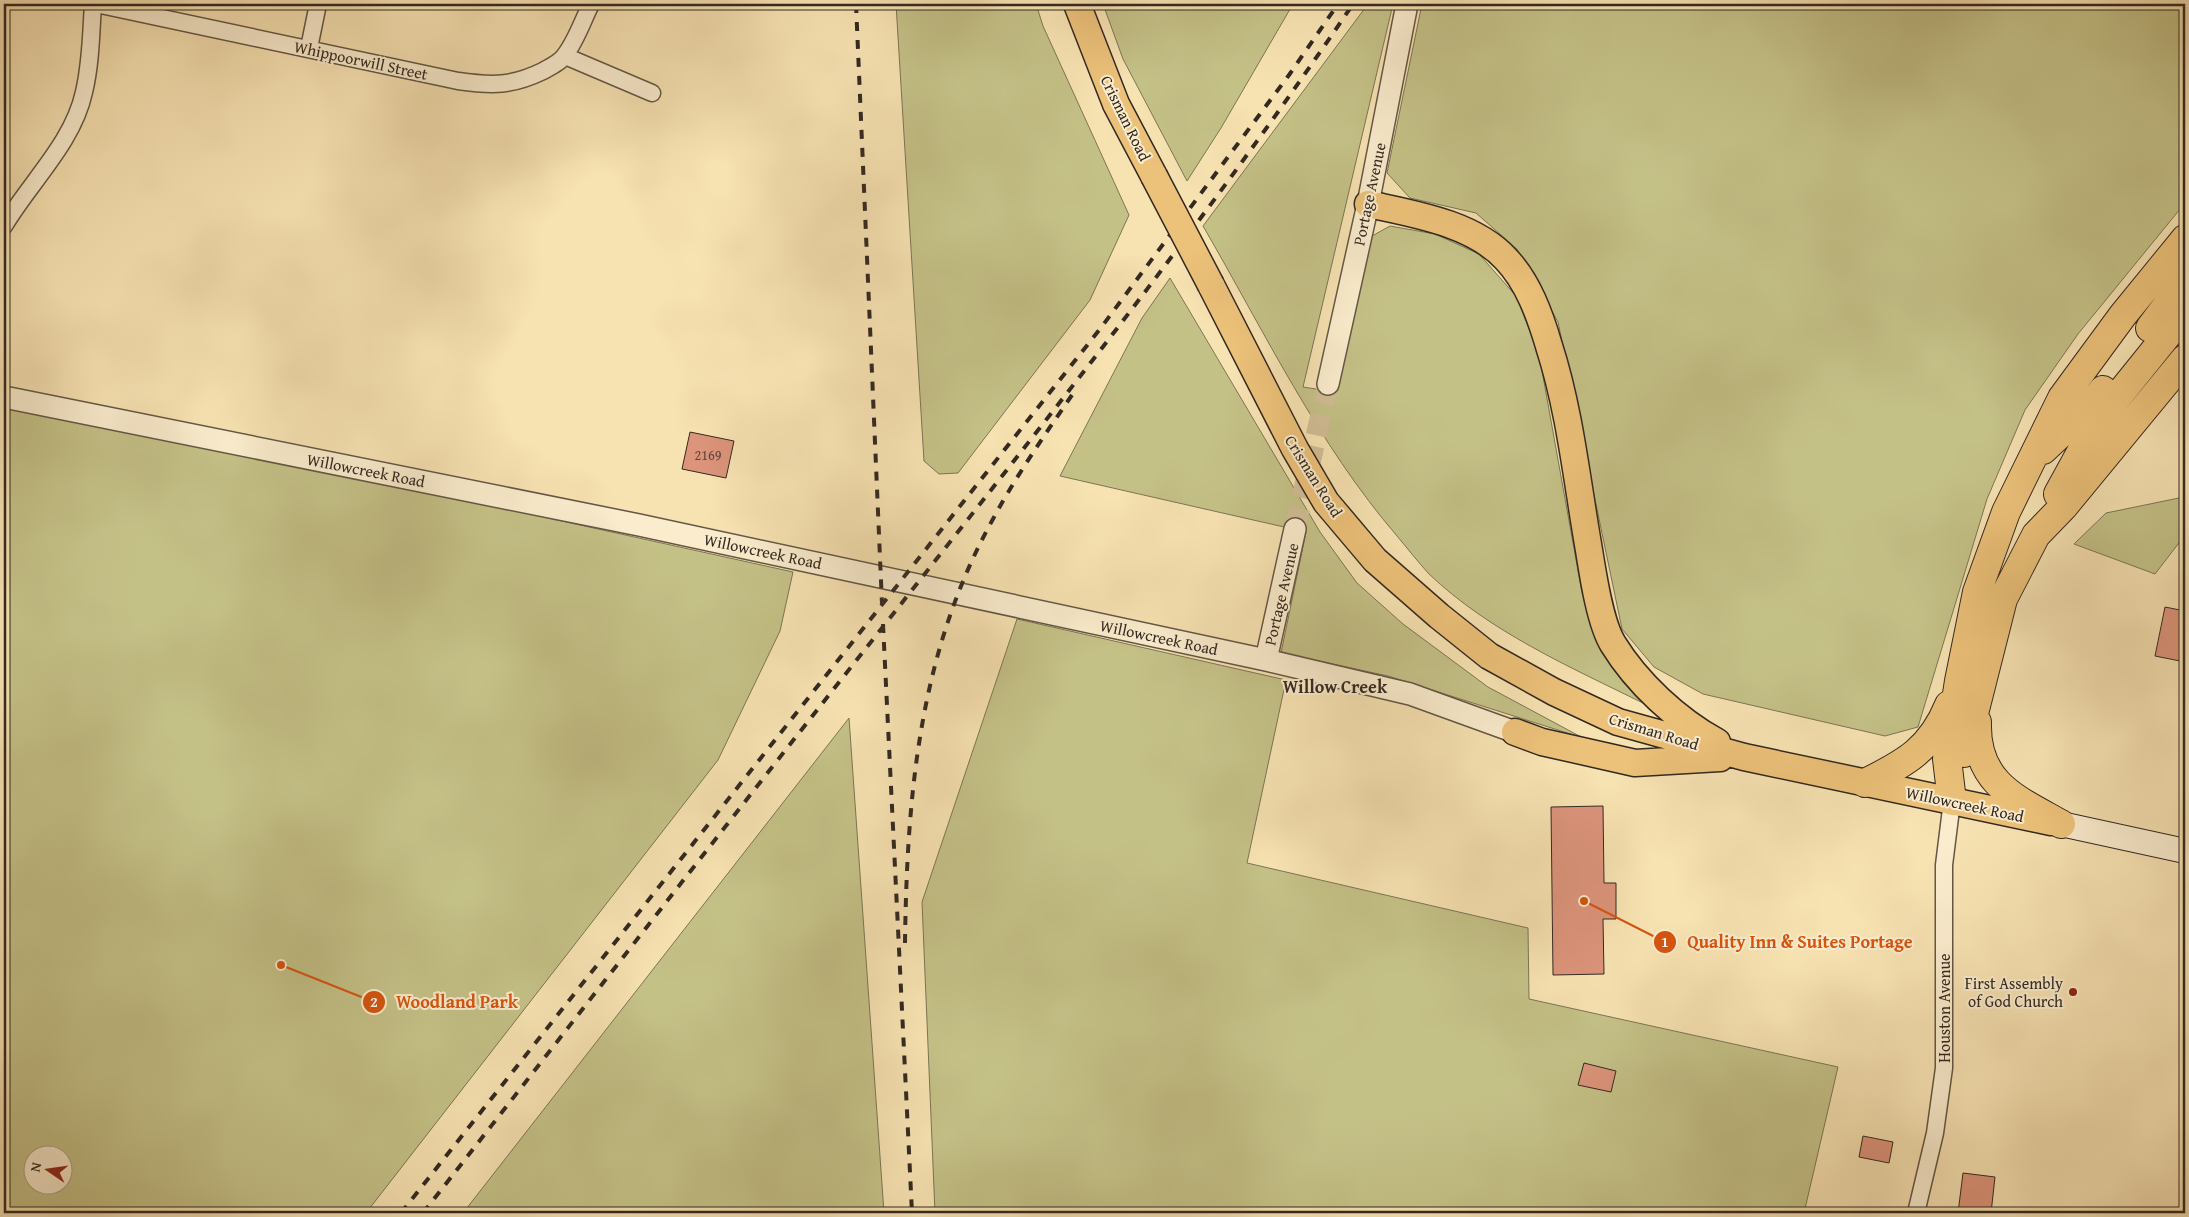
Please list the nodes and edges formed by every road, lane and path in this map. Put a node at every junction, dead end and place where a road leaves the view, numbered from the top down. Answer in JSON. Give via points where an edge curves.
{"nodes":[{"id":1,"x":94,"y":4,"type":"edge"},
{"id":2,"x":318,"y":4,"type":"edge"},
{"id":3,"x":591,"y":4,"type":"edge"},
{"id":4,"x":1078,"y":4,"type":"edge"},
{"id":5,"x":1407,"y":4,"type":"edge"},
{"id":6,"x":309,"y":48,"type":"junction"},
{"id":7,"x":565,"y":56,"type":"junction"},
{"id":8,"x":652,"y":93,"type":"dead end"},
{"id":9,"x":1368,"y":204,"type":"junction"},
{"id":10,"x":4,"y":226,"type":"edge"},
{"id":11,"x":2185,"y":239,"type":"edge"},
{"id":12,"x":2185,"y":281,"type":"edge"},
{"id":13,"x":2185,"y":312,"type":"edge"},
{"id":14,"x":2185,"y":359,"type":"edge"},
{"id":15,"x":1328,"y":384,"type":"tunnel mouth"},
{"id":16,"x":4,"y":397,"type":"edge"},
{"id":17,"x":2032,"y":460,"type":"junction"},
{"id":18,"x":1295,"y":529,"type":"tunnel mouth"},
{"id":19,"x":2036,"y":535,"type":"junction"},
{"id":20,"x":1266,"y":660,"type":"junction"},
{"id":21,"x":1969,"y":687,"type":"junction"},
{"id":22,"x":1515,"y":732,"type":"joint"},
{"id":23,"x":1744,"y":757,"type":"junction"},
{"id":24,"x":1865,"y":782,"type":"junction"},
{"id":25,"x":1952,"y":801,"type":"junction"},
{"id":26,"x":2061,"y":824,"type":"junction"},
{"id":27,"x":2185,"y":851,"type":"edge"},
{"id":28,"x":1916,"y":1213,"type":"edge"}],
"edges":[{"from":1,"to":6,"type":"street","name":"Whippoorwill Street"},
{"from":1,"to":10,"type":"street","via":[[84,92],[75,118],[60,147]]},
{"from":2,"to":6,"type":"street"},
{"from":3,"to":7,"type":"street","name":"Whippoorwill Street"},
{"from":4,"to":23,"type":"main road","name":"Crisman Road","bridge":true,"via":[[1116,104],[1295,450],[1326,502],[1382,566],[1489,656],[1554,692],[1618,722]]},
{"from":5,"to":9,"type":"street","name":"Portage Avenue"},
{"from":6,"to":7,"type":"street","name":"Whippoorwill Street","via":[[486,85],[507,84],[527,78]]},
{"from":7,"to":8,"type":"street"},
{"from":9,"to":15,"type":"street","name":"Portage Avenue"},
{"from":9,"to":23,"type":"main road","via":[[1426,216],[1471,233],[1506,258],[1536,304],[1558,373],[1596,592],[1612,643],[1643,683],[1698,731]]},
{"from":11,"to":17,"type":"highway","via":[[2123,315],[2062,398]]},
{"from":12,"to":17,"type":"highway","via":[[2092,404]]},
{"from":13,"to":19,"type":"highway","via":[[2098,421]]},
{"from":14,"to":19,"type":"highway","via":[[2064,506]]},
{"from":16,"to":20,"type":"street","name":"Willowcreek Road","via":[[668,531]]},
{"from":17,"to":21,"type":"highway","via":[[2006,512],[1977,592]]},
{"from":18,"to":20,"type":"street","name":"Portage Avenue"},
{"from":19,"to":21,"type":"highway","via":[[2003,599]]},
{"from":20,"to":22,"type":"street","name":"Willowcreek Road","via":[[1410,694]]},
{"from":21,"to":24,"type":"highway","via":[[1923,748],[1903,764]]},
{"from":21,"to":25,"type":"highway"},
{"from":21,"to":26,"type":"highway","via":[[1981,755],[1990,772],[2008,795]]},
{"from":22,"to":23,"type":"main road","via":[[1542,742],[1635,762]]},
{"from":23,"to":24,"type":"main road","name":"Willowcreek Road"},
{"from":24,"to":25,"type":"main road","name":"Willowcreek Road"},
{"from":25,"to":26,"type":"main road","name":"Willowcreek Road"},
{"from":25,"to":28,"type":"street","name":"Houston Avenue","via":[[1944,865],[1944,1068],[1935,1133]]},
{"from":26,"to":27,"type":"main road","name":"Willowcreek Road"}]}
